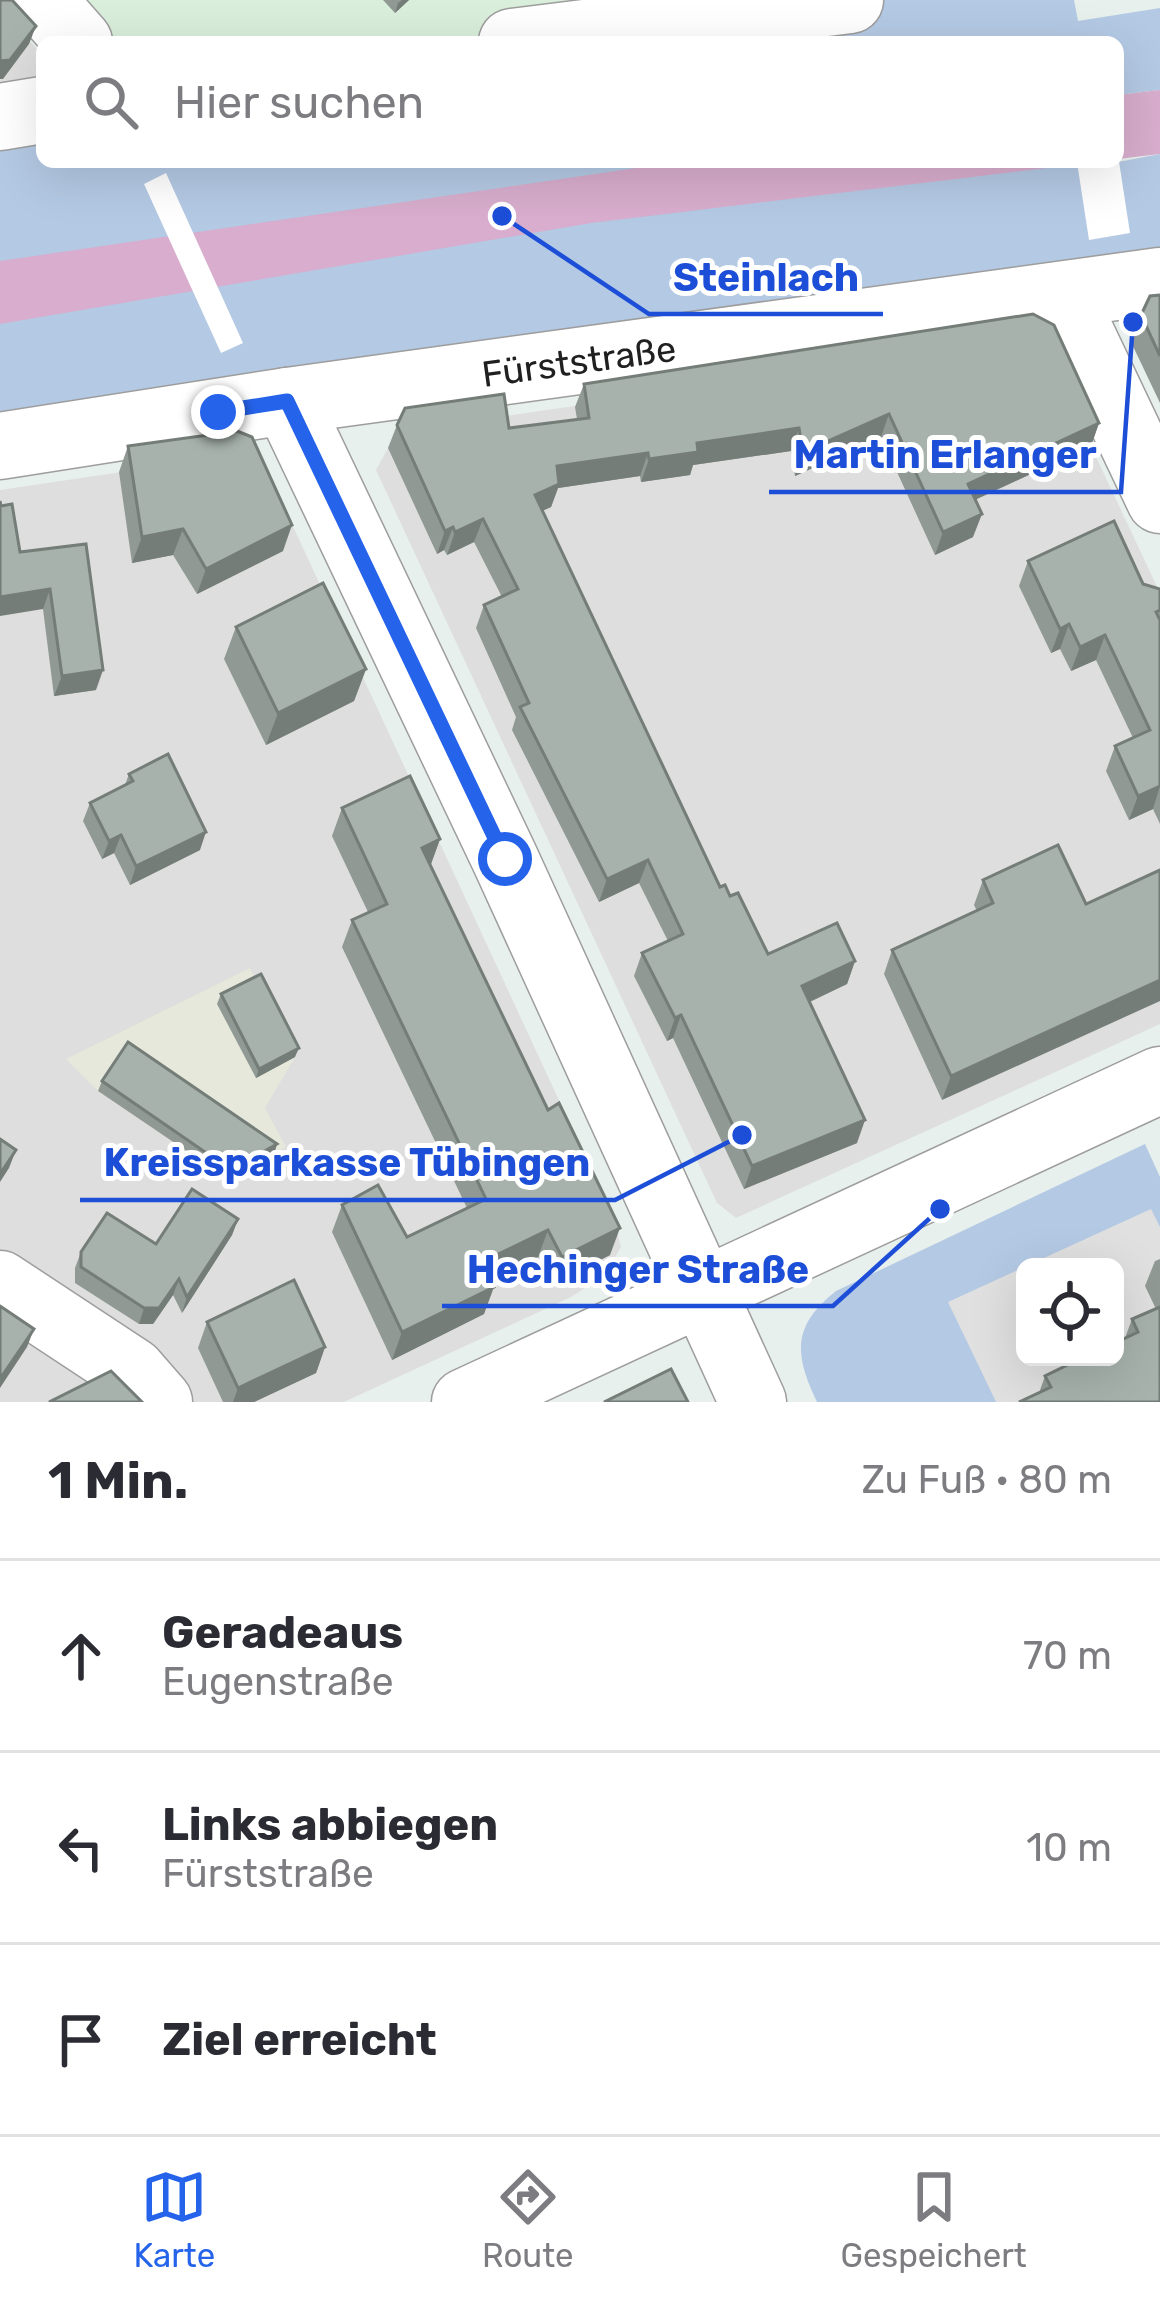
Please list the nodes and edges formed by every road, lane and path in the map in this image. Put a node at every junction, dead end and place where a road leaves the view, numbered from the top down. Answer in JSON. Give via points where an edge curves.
{"nodes":[{"id":1,"x":42,"y":0,"type":"edge"},
{"id":2,"x":850,"y":0,"type":"edge"},
{"id":3,"x":74,"y":36,"type":"edge"},
{"id":4,"x":560,"y":36,"type":"edge"},
{"id":5,"x":36,"y":111,"type":"edge"},
{"id":6,"x":0,"y":117,"type":"edge"},
{"id":7,"x":1160,"y":280,"type":"edge"},
{"id":8,"x":1063,"y":296,"type":"junction"},
{"id":9,"x":287,"y":401,"type":"junction"},
{"id":10,"x":0,"y":446,"type":"edge"},
{"id":11,"x":1160,"y":500,"type":"edge"},
{"id":12,"x":1160,"y":1080,"type":"edge"},
{"id":13,"x":0,"y":1284,"type":"edge"},
{"id":14,"x":700,"y":1292,"type":"junction"},
{"id":15,"x":159,"y":1402,"type":"edge"},
{"id":16,"x":465,"y":1402,"type":"edge"},
{"id":17,"x":753,"y":1402,"type":"edge"}],
"edges":[{"from":1,"to":3,"type":"street"},
{"from":2,"to":4,"type":"street"},
{"from":5,"to":6,"type":"street"},
{"from":7,"to":8,"type":"street","name":"Fürststraße"},
{"from":8,"to":9,"type":"street","name":"Fürststraße"},
{"from":8,"to":11,"type":"street"},
{"from":9,"to":10,"type":"street","name":"Fürststraße"},
{"from":9,"to":14,"type":"street"},
{"from":12,"to":14,"type":"street"},
{"from":13,"to":15,"type":"street","via":[[132,1371]]},
{"from":14,"to":16,"type":"street"},
{"from":14,"to":17,"type":"street"}]}
